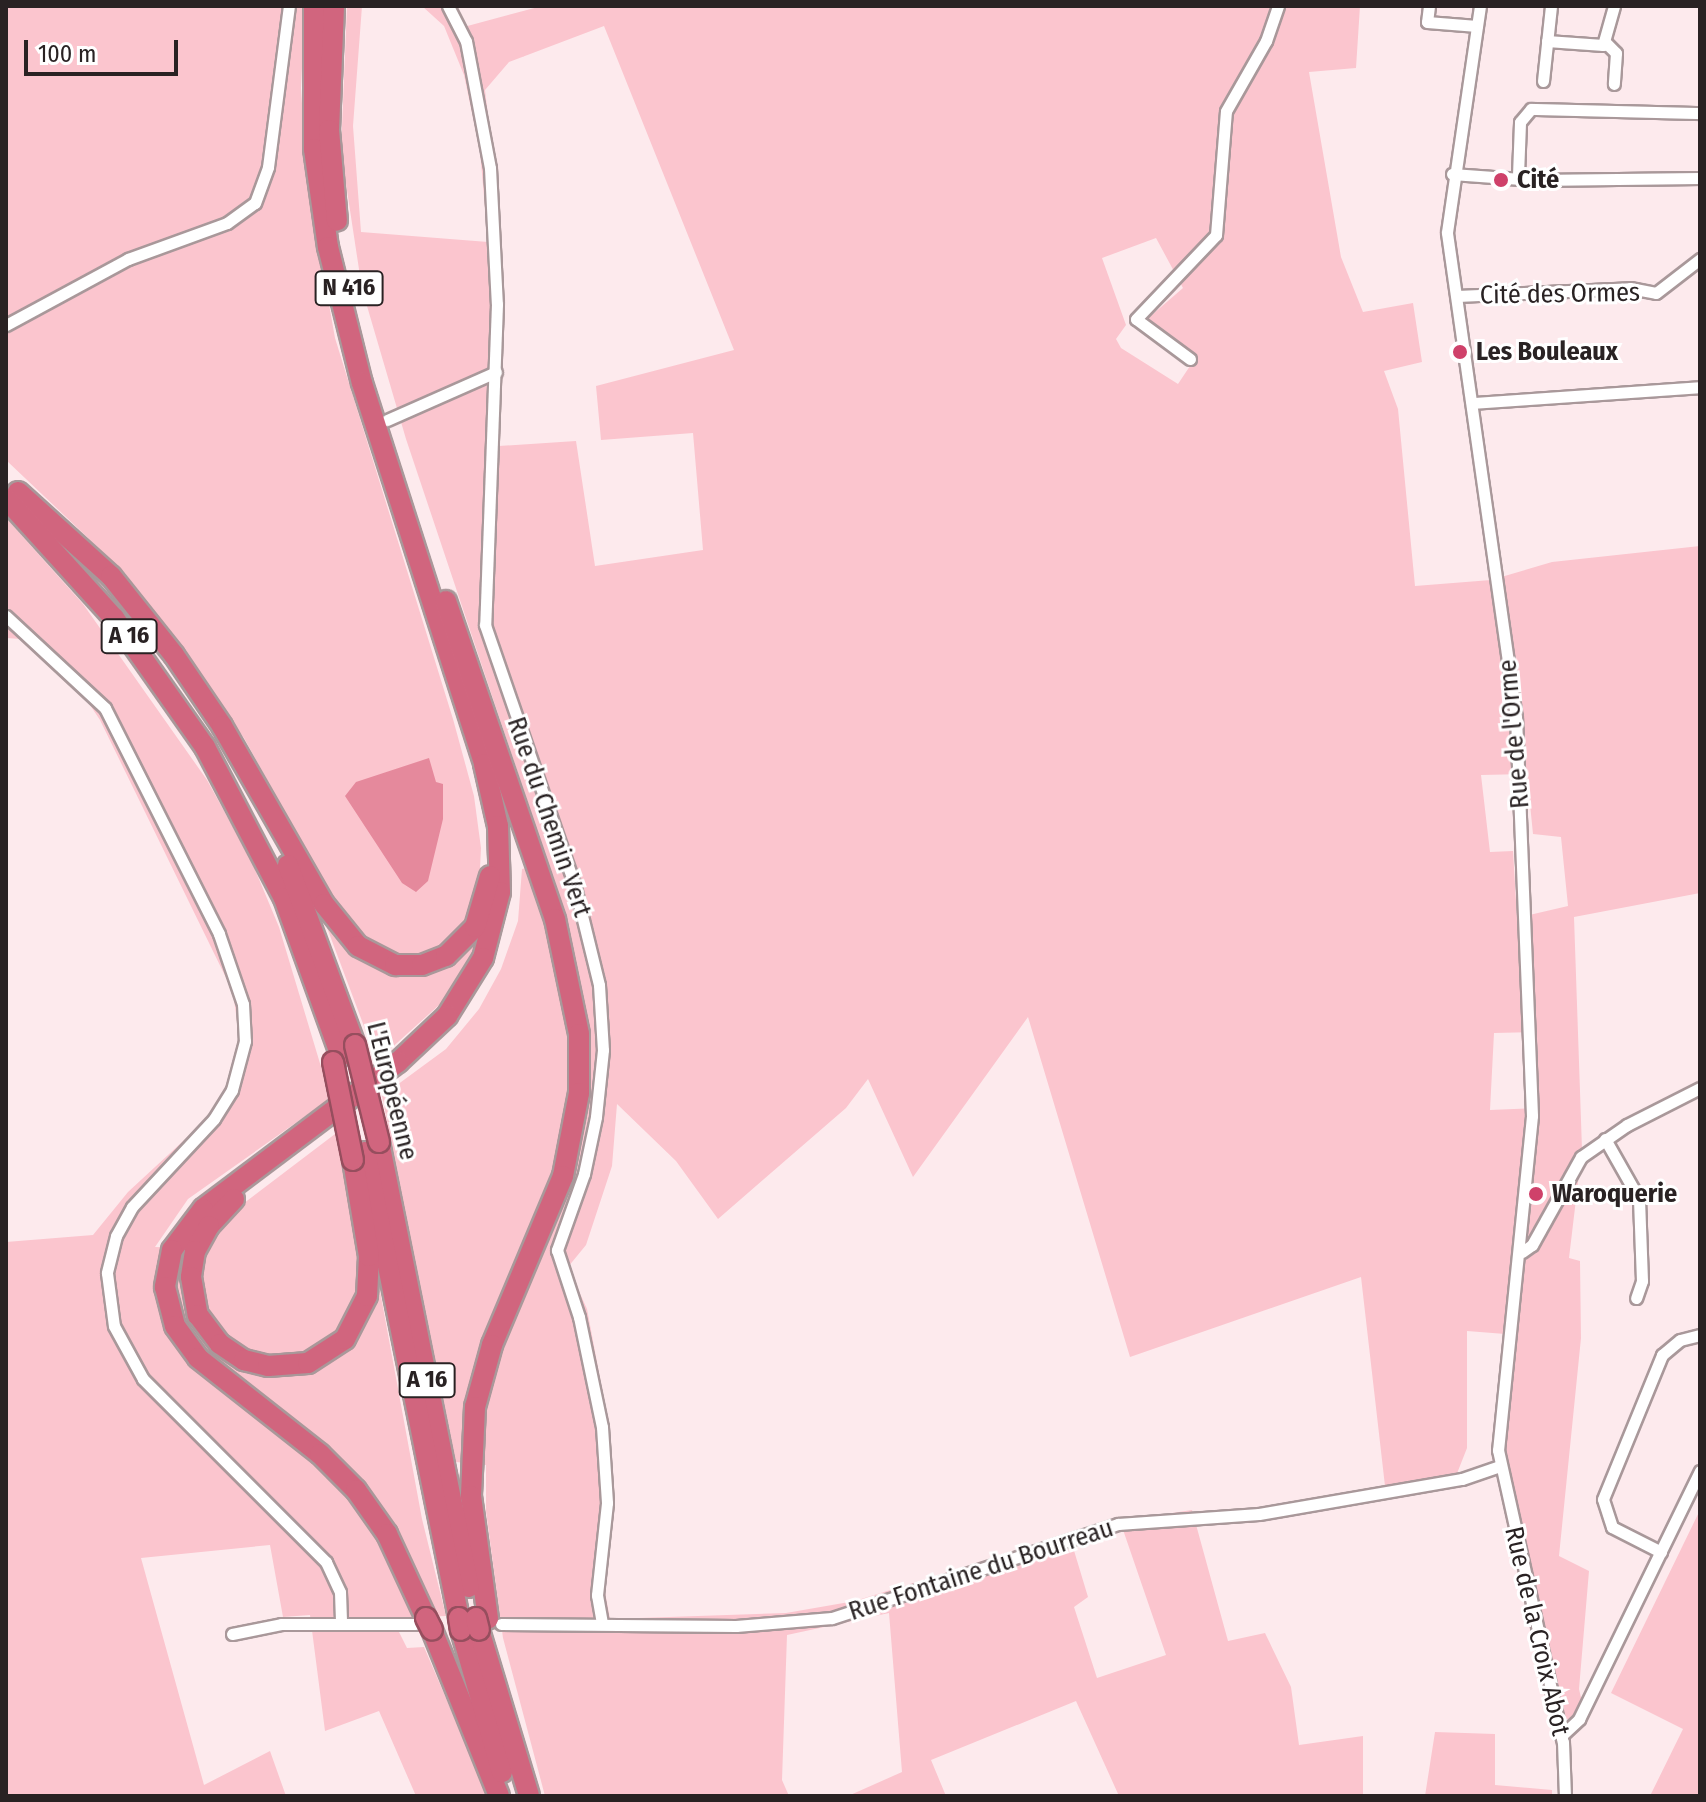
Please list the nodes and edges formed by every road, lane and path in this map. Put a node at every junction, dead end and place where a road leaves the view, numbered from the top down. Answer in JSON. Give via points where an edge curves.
{"nodes":[{"id":1,"x":289,"y":6,"type":"edge"},
{"id":2,"x":314,"y":6,"type":"edge"},
{"id":3,"x":334,"y":6,"type":"edge"},
{"id":4,"x":448,"y":6,"type":"edge"},
{"id":5,"x":1278,"y":6,"type":"edge"},
{"id":6,"x":1429,"y":6,"type":"edge"},
{"id":7,"x":1480,"y":6,"type":"edge"},
{"id":8,"x":1551,"y":6,"type":"edge"},
{"id":9,"x":1614,"y":6,"type":"edge"},
{"id":10,"x":1477,"y":26,"type":"junction"},
{"id":11,"x":1547,"y":41,"type":"junction"},
{"id":12,"x":1606,"y":43,"type":"junction"},
{"id":13,"x":1543,"y":81,"type":"dead end"},
{"id":14,"x":1614,"y":84,"type":"dead end"},
{"id":15,"x":1700,"y":113,"type":"edge"},
{"id":16,"x":1452,"y":174,"type":"junction"},
{"id":17,"x":1518,"y":175,"type":"junction"},
{"id":18,"x":1700,"y":178,"type":"edge"},
{"id":19,"x":1700,"y":259,"type":"edge"},
{"id":20,"x":1457,"y":296,"type":"junction"},
{"id":21,"x":6,"y":325,"type":"edge"},
{"id":22,"x":1190,"y":359,"type":"dead end"},
{"id":23,"x":496,"y":372,"type":"junction"},
{"id":24,"x":1700,"y":387,"type":"edge"},
{"id":25,"x":1473,"y":403,"type":"junction"},
{"id":26,"x":387,"y":420,"type":"junction"},
{"id":27,"x":10,"y":489,"type":"edge"},
{"id":28,"x":446,"y":601,"type":"junction"},
{"id":29,"x":6,"y":616,"type":"edge"},
{"id":30,"x":446,"y":645,"type":"junction"},
{"id":31,"x":343,"y":1054,"type":"junction"},
{"id":32,"x":1700,"y":1088,"type":"edge"},
{"id":33,"x":1605,"y":1139,"type":"junction"},
{"id":34,"x":365,"y":1151,"type":"junction"},
{"id":35,"x":1522,"y":1252,"type":"junction"},
{"id":36,"x":1636,"y":1298,"type":"dead end"},
{"id":37,"x":1700,"y":1335,"type":"edge"},
{"id":38,"x":1500,"y":1466,"type":"junction"},
{"id":39,"x":1700,"y":1471,"type":"edge"},
{"id":40,"x":1661,"y":1552,"type":"junction"},
{"id":41,"x":341,"y":1624,"type":"junction"},
{"id":42,"x":424,"y":1624,"type":"junction"},
{"id":43,"x":479,"y":1624,"type":"junction"},
{"id":44,"x":602,"y":1624,"type":"junction"},
{"id":45,"x":232,"y":1634,"type":"dead end"},
{"id":46,"x":1561,"y":1736,"type":"junction"},
{"id":47,"x":499,"y":1796,"type":"edge"},
{"id":48,"x":511,"y":1796,"type":"edge"},
{"id":49,"x":531,"y":1796,"type":"edge"},
{"id":50,"x":1565,"y":1796,"type":"edge"}],
"edges":[{"from":1,"to":21,"type":"street","via":[[268,167],[255,203],[227,223],[128,259]]},
{"from":2,"to":30,"type":"highway","via":[[314,149],[328,247],[362,383]]},
{"from":3,"to":26,"type":"highway","number":"N 416","via":[[329,130],[337,217],[351,296]]},
{"from":4,"to":23,"type":"street","name":"Rue du Chemin Vert","via":[[466,41],[485,132]]},
{"from":5,"to":22,"type":"street","via":[[1266,41],[1226,111],[1216,235],[1136,319]]},
{"from":6,"to":10,"type":"street","via":[[1427,22]]},
{"from":7,"to":10,"type":"street","name":"Rue de l'Orme"},
{"from":8,"to":11,"type":"street"},
{"from":9,"to":12,"type":"street"},
{"from":10,"to":16,"type":"street","name":"Rue de l'Orme"},
{"from":11,"to":12,"type":"street"},
{"from":11,"to":13,"type":"street"},
{"from":12,"to":14,"type":"street","via":[[1616,53]]},
{"from":15,"to":17,"type":"street","via":[[1543,106],[1526,112],[1520,122]]},
{"from":16,"to":17,"type":"street"},
{"from":16,"to":20,"type":"street","name":"Rue de l'Orme","via":[[1447,233]]},
{"from":17,"to":18,"type":"street","via":[[1535,180]]},
{"from":19,"to":20,"type":"street","name":"Cité des Ormes","via":[[1656,293],[1625,288]]},
{"from":20,"to":25,"type":"street","name":"Rue de l'Orme"},
{"from":23,"to":26,"type":"street"},
{"from":23,"to":44,"type":"street","name":"Rue du Chemin Vert","via":[[486,634],[574,883],[593,953],[602,1018],[594,1129],[557,1250],[579,1317],[602,1427],[607,1495],[597,1595]]},
{"from":24,"to":25,"type":"street"},
{"from":25,"to":35,"type":"street","name":"Rue de l'Orme","via":[[1517,726],[1532,1116]]},
{"from":26,"to":28,"type":"highway","number":"N 416"},
{"from":27,"to":30,"type":"highway","via":[[83,547],[131,599],[222,726],[337,924],[369,954],[395,965],[422,965],[457,948],[475,927],[489,885],[482,793]]},
{"from":27,"to":31,"type":"highway","number":"A 16","via":[[152,668],[230,790],[270,867]]},
{"from":27,"to":31,"type":"highway","name":"L'Européenne","number":"A 16","via":[[115,593],[213,728],[294,878]]},
{"from":28,"to":34,"type":"highway","via":[[510,828],[512,883],[505,930],[481,987],[445,1034],[242,1192],[209,1226],[195,1251],[192,1292],[204,1326],[232,1353],[268,1366],[308,1363],[340,1345],[356,1324],[367,1296],[369,1269]]},
{"from":28,"to":43,"type":"highway","via":[[555,919],[579,1034],[579,1093],[569,1153],[556,1196],[495,1336],[475,1407],[471,1496]]},
{"from":29,"to":41,"type":"street","via":[[105,708],[219,934],[243,1004],[245,1041],[232,1090],[214,1119],[132,1207],[116,1236],[107,1273],[114,1326],[143,1379],[326,1562],[340,1592]]},
{"from":30,"to":42,"type":"highway","via":[[485,767],[500,844],[498,909],[483,958],[457,1003],[420,1044],[246,1173],[192,1220],[172,1250],[165,1287],[175,1326],[198,1358],[320,1454],[356,1490],[387,1534]]},
{"from":31,"to":34,"type":"highway","name":"L'Européenne","number":"A 16","bridge":true},
{"from":31,"to":34,"type":"highway","bridge":true},
{"from":32,"to":33,"type":"street"},
{"from":33,"to":35,"type":"street","via":[[1570,1169],[1535,1240]]},
{"from":33,"to":36,"type":"street","via":[[1639,1199],[1642,1281]]},
{"from":34,"to":43,"type":"highway","name":"L'Européenne","number":"A 16"},
{"from":35,"to":38,"type":"street","name":"Rue de l'Orme","via":[[1498,1433]]},
{"from":37,"to":40,"type":"street","via":[[1680,1340],[1662,1355],[1603,1499],[1604,1515],[1615,1530]]},
{"from":38,"to":44,"type":"street","name":"Rue Fontaine du Bourreau","via":[[1462,1479],[1253,1515],[1118,1524],[832,1618],[736,1626]]},
{"from":38,"to":46,"type":"street","name":"Rue de la Croix Abot"},
{"from":39,"to":40,"type":"street"},
{"from":40,"to":46,"type":"street","via":[[1579,1719]]},
{"from":41,"to":42,"type":"street"},
{"from":41,"to":45,"type":"street","via":[[265,1625]]},
{"from":42,"to":47,"type":"highway"},
{"from":43,"to":44,"type":"street","name":"Rue Fontaine du Bourreau"},
{"from":43,"to":48,"type":"highway","name":"L'Européenne","number":"A 16"},
{"from":43,"to":49,"type":"highway","name":"L'Européenne","number":"A 16"},
{"from":46,"to":50,"type":"street","name":"Rue de la Croix Abot"}]}
